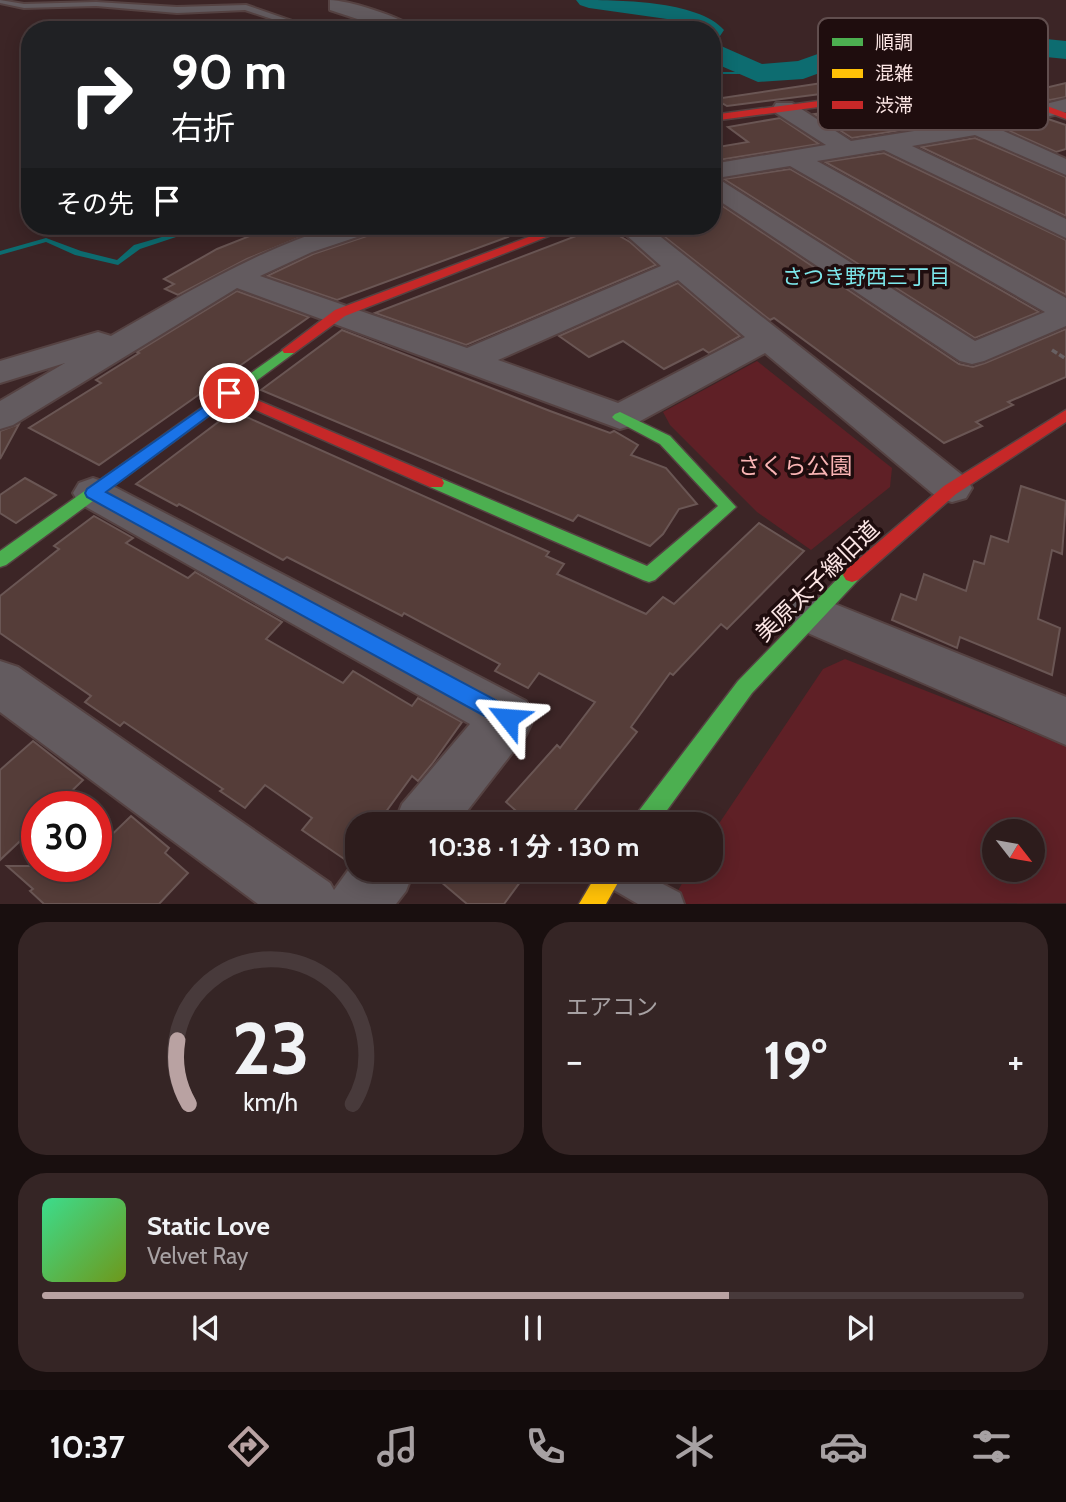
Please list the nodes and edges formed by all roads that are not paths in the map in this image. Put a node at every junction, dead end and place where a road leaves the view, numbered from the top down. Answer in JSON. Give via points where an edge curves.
{"nodes":[{"id":1,"x":0,"y":1,"type":"edge"},
{"id":2,"x":336,"y":3,"type":"dead end"},
{"id":3,"x":286,"y":21,"type":"edge"},
{"id":4,"x":386,"y":21,"type":"edge"},
{"id":5,"x":818,"y":103,"type":"edge"},
{"id":6,"x":785,"y":108,"type":"junction"},
{"id":7,"x":721,"y":117,"type":"edge"},
{"id":8,"x":966,"y":130,"type":"edge"},
{"id":9,"x":983,"y":130,"type":"edge"},
{"id":10,"x":888,"y":143,"type":"junction"},
{"id":11,"x":846,"y":149,"type":"junction"},
{"id":12,"x":794,"y":158,"type":"junction"},
{"id":13,"x":1066,"y":167,"type":"edge"},
{"id":14,"x":721,"y":170,"type":"edge"},
{"id":15,"x":721,"y":190,"type":"edge"},
{"id":16,"x":1066,"y":230,"type":"edge"},
{"id":17,"x":335,"y":235,"type":"edge"},
{"id":18,"x":544,"y":235,"type":"edge"},
{"id":19,"x":641,"y":235,"type":"edge"},
{"id":20,"x":681,"y":268,"type":"junction"},
{"id":21,"x":234,"y":277,"type":"junction"},
{"id":22,"x":340,"y":313,"type":"junction"},
{"id":23,"x":1066,"y":313,"type":"edge"},
{"id":24,"x":768,"y":338,"type":"junction"},
{"id":25,"x":128,"y":339,"type":"junction"},
{"id":26,"x":467,"y":361,"type":"junction"},
{"id":27,"x":0,"y":372,"type":"edge"},
{"id":28,"x":229,"y":393,"type":"junction"},
{"id":29,"x":1066,"y":415,"type":"edge"},
{"id":30,"x":0,"y":417,"type":"edge"},
{"id":31,"x":620,"y":417,"type":"junction"},
{"id":32,"x":952,"y":488,"type":"junction"},
{"id":33,"x":93,"y":493,"type":"junction"},
{"id":34,"x":0,"y":560,"type":"edge"},
{"id":35,"x":810,"y":613,"type":"junction"},
{"id":36,"x":0,"y":683,"type":"edge"},
{"id":37,"x":1066,"y":720,"type":"edge"},
{"id":38,"x":432,"y":812,"type":"edge"},
{"id":39,"x":652,"y":812,"type":"edge"},
{"id":40,"x":375,"y":882,"type":"edge"},
{"id":41,"x":605,"y":882,"type":"edge"},
{"id":42,"x":631,"y":882,"type":"edge"},
{"id":43,"x":309,"y":904,"type":"edge"},
{"id":44,"x":358,"y":904,"type":"edge"},
{"id":45,"x":591,"y":904,"type":"edge"},
{"id":46,"x":668,"y":904,"type":"edge"}],
"edges":[{"from":1,"to":3,"type":"lane","via":[[24,6],[246,8]]},
{"from":2,"to":4,"type":"street"},
{"from":5,"to":6,"type":"street"},
{"from":6,"to":7,"type":"street"},
{"from":6,"to":11,"type":"street"},
{"from":8,"to":10,"type":"street"},
{"from":9,"to":13,"type":"street"},
{"from":10,"to":11,"type":"street"},
{"from":10,"to":16,"type":"street"},
{"from":11,"to":12,"type":"street"},
{"from":12,"to":14,"type":"street"},
{"from":12,"to":23,"type":"street"},
{"from":15,"to":23,"type":"street","via":[[972,354]]},
{"from":17,"to":21,"type":"street"},
{"from":18,"to":22,"type":"street"},
{"from":19,"to":20,"type":"street"},
{"from":20,"to":24,"type":"street"},
{"from":20,"to":26,"type":"street"},
{"from":21,"to":22,"type":"street"},
{"from":21,"to":25,"type":"street"},
{"from":22,"to":26,"type":"street"},
{"from":22,"to":28,"type":"street"},
{"from":24,"to":31,"type":"street"},
{"from":24,"to":32,"type":"street"},
{"from":25,"to":27,"type":"street","via":[[97,342]]},
{"from":25,"to":30,"type":"street"},
{"from":26,"to":31,"type":"street"},
{"from":28,"to":31,"type":"street","via":[[649,575],[728,507],[665,440]]},
{"from":28,"to":33,"type":"street"},
{"from":29,"to":32,"type":"street","name":"美原太子線旧道"},
{"from":32,"to":35,"type":"street","name":"美原太子線旧道"},
{"from":33,"to":34,"type":"street"},
{"from":33,"to":38,"type":"street","via":[[508,718]]},
{"from":35,"to":37,"type":"street"},
{"from":35,"to":39,"type":"street","name":"美原太子線旧道","via":[[746,685]]},
{"from":36,"to":43,"type":"street"},
{"from":40,"to":44,"type":"street"},
{"from":41,"to":45,"type":"street"},
{"from":42,"to":46,"type":"lane"}]}
